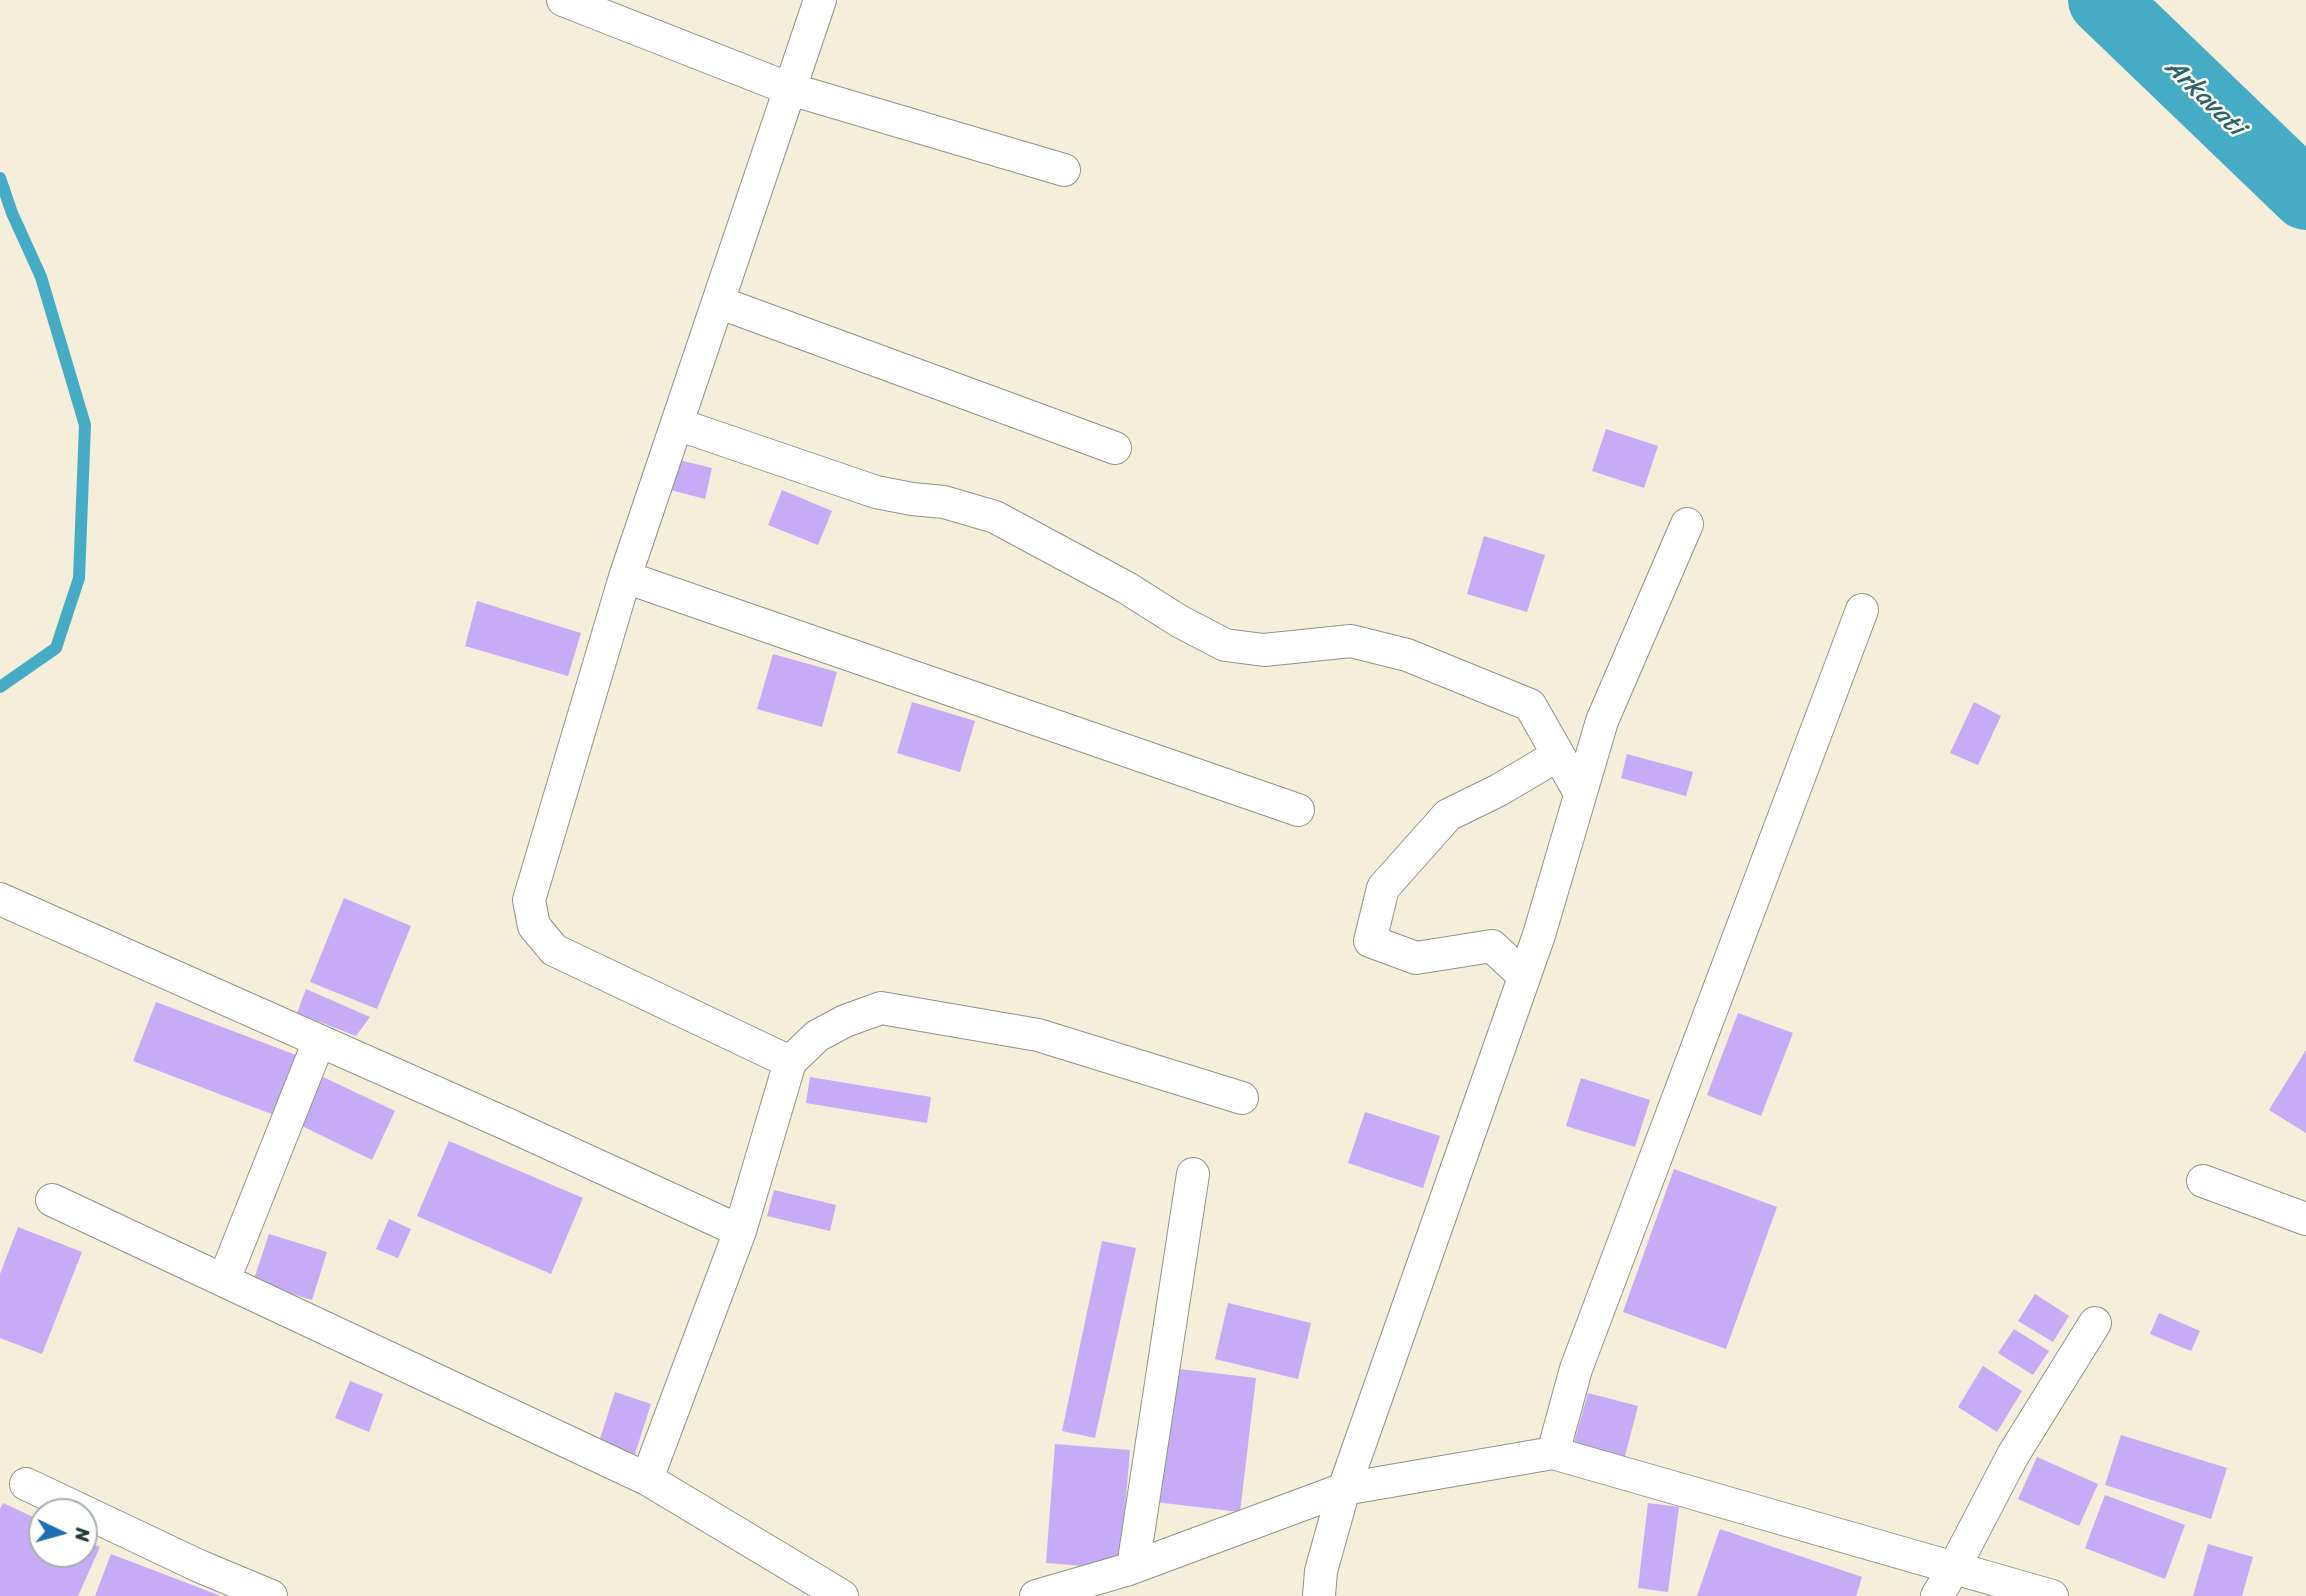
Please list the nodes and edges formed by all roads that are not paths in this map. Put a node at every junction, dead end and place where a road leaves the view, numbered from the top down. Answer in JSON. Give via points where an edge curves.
{"nodes":[{"id":1,"x":563,"y":0,"type":"edge"},
{"id":2,"x":820,"y":0,"type":"edge"},
{"id":3,"x":790,"y":89,"type":"junction"},
{"id":4,"x":1064,"y":170,"type":"dead end"},
{"id":5,"x":718,"y":302,"type":"junction"},
{"id":6,"x":677,"y":424,"type":"junction"},
{"id":7,"x":1115,"y":448,"type":"dead end"},
{"id":8,"x":1687,"y":524,"type":"dead end"},
{"id":9,"x":625,"y":577,"type":"junction"},
{"id":10,"x":1862,"y":610,"type":"dead end"},
{"id":11,"x":1558,"y":755,"type":"junction"},
{"id":12,"x":1580,"y":793,"type":"junction"},
{"id":13,"x":1298,"y":810,"type":"dead end"},
{"id":14,"x":0,"y":899,"type":"edge"},
{"id":15,"x":1524,"y":976,"type":"junction"},
{"id":16,"x":319,"y":1041,"type":"junction"},
{"id":17,"x":790,"y":1062,"type":"junction"},
{"id":18,"x":1242,"y":1098,"type":"dead end"},
{"id":19,"x":1193,"y":1174,"type":"dead end"},
{"id":20,"x":2203,"y":1181,"type":"dead end"},
{"id":21,"x":52,"y":1200,"type":"dead end"},
{"id":22,"x":2306,"y":1219,"type":"edge"},
{"id":23,"x":740,"y":1231,"type":"junction"},
{"id":24,"x":224,"y":1280,"type":"junction"},
{"id":25,"x":2095,"y":1323,"type":"dead end"},
{"id":26,"x":1553,"y":1453,"type":"junction"},
{"id":27,"x":647,"y":1479,"type":"junction"},
{"id":28,"x":26,"y":1484,"type":"dead end"},
{"id":29,"x":1344,"y":1489,"type":"junction"},
{"id":30,"x":1133,"y":1567,"type":"junction"},
{"id":31,"x":1954,"y":1568,"type":"junction"},
{"id":32,"x":271,"y":1596,"type":"edge"},
{"id":33,"x":842,"y":1596,"type":"edge"},
{"id":34,"x":1036,"y":1596,"type":"edge"},
{"id":35,"x":1319,"y":1596,"type":"edge"},
{"id":36,"x":1937,"y":1596,"type":"edge"},
{"id":37,"x":2052,"y":1596,"type":"edge"}],
"edges":[{"from":1,"to":3,"type":"street"},
{"from":2,"to":3,"type":"street"},
{"from":3,"to":4,"type":"street"},
{"from":3,"to":5,"type":"street"},
{"from":5,"to":6,"type":"street"},
{"from":5,"to":7,"type":"street"},
{"from":6,"to":9,"type":"street"},
{"from":6,"to":11,"type":"street","via":[[876,492],[944,502],[995,517],[1225,645],[1264,650],[1350,641],[1407,655],[1530,705]]},
{"from":8,"to":12,"type":"street","via":[[1602,721]]},
{"from":9,"to":13,"type":"street"},
{"from":9,"to":17,"type":"street","via":[[529,900],[534,926],[554,950]]},
{"from":10,"to":26,"type":"street","via":[[1576,1369]]},
{"from":11,"to":12,"type":"street"},
{"from":11,"to":15,"type":"street","via":[[1448,815],[1383,888],[1370,941],[1416,958],[1492,946]]},
{"from":12,"to":15,"type":"street"},
{"from":14,"to":16,"type":"street"},
{"from":15,"to":29,"type":"street"},
{"from":16,"to":23,"type":"street"},
{"from":16,"to":24,"type":"street"},
{"from":17,"to":18,"type":"street","via":[[817,1036],[881,1008],[1038,1035]]},
{"from":17,"to":23,"type":"street"},
{"from":19,"to":30,"type":"street"},
{"from":20,"to":22,"type":"street"},
{"from":21,"to":24,"type":"street"},
{"from":23,"to":27,"type":"street"},
{"from":24,"to":27,"type":"street"},
{"from":25,"to":31,"type":"street","via":[[2013,1455]]},
{"from":26,"to":29,"type":"street"},
{"from":26,"to":31,"type":"street"},
{"from":27,"to":33,"type":"street"},
{"from":28,"to":32,"type":"street"},
{"from":29,"to":30,"type":"street"},
{"from":29,"to":35,"type":"street","via":[[1321,1572]]},
{"from":30,"to":34,"type":"street"},
{"from":31,"to":36,"type":"street"},
{"from":31,"to":37,"type":"street"}]}
